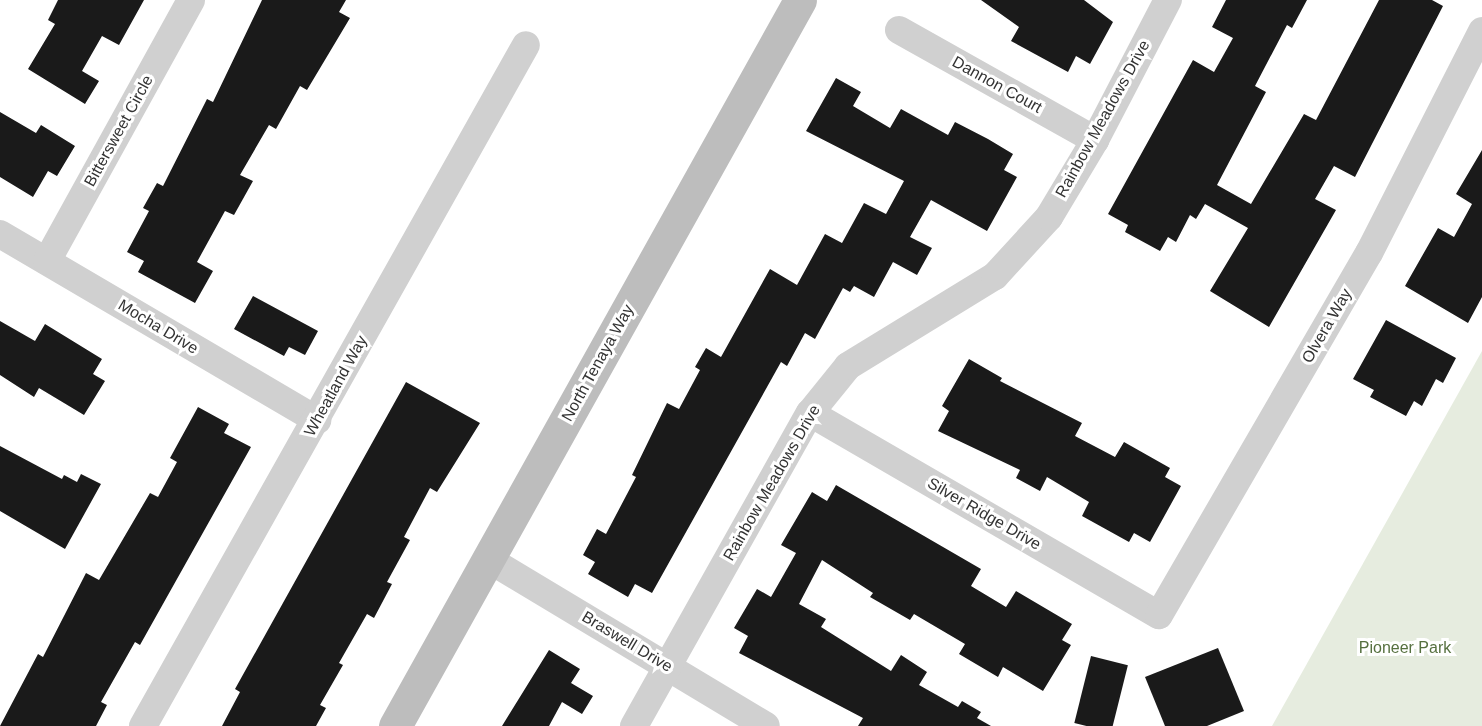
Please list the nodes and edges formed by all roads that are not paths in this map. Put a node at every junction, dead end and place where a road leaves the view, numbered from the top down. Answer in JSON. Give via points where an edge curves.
{"nodes":[{"id":1,"x":191,"y":0,"type":"edge"},
{"id":2,"x":800,"y":0,"type":"edge"},
{"id":3,"x":1168,"y":0,"type":"edge"},
{"id":4,"x":899,"y":30,"type":"dead end"},
{"id":5,"x":1482,"y":31,"type":"edge"},
{"id":6,"x":526,"y":45,"type":"dead end"},
{"id":7,"x":1095,"y":140,"type":"junction"},
{"id":8,"x":0,"y":234,"type":"edge"},
{"id":9,"x":46,"y":261,"type":"junction"},
{"id":10,"x":810,"y":413,"type":"junction"},
{"id":11,"x":316,"y":420,"type":"junction"},
{"id":12,"x":488,"y":559,"type":"junction"},
{"id":13,"x":1159,"y":615,"type":"joint"},
{"id":14,"x":668,"y":666,"type":"junction"},
{"id":15,"x":143,"y":726,"type":"edge"},
{"id":16,"x":395,"y":726,"type":"edge"},
{"id":17,"x":634,"y":726,"type":"edge"},
{"id":18,"x":766,"y":726,"type":"edge"}],
"edges":[{"from":1,"to":9,"type":"street","name":"Bittersweet Circle"},
{"from":2,"to":12,"type":"main road","name":"North Tenaya Way"},
{"from":3,"to":7,"type":"street","name":"Rainbow Meadows Drive"},
{"from":4,"to":7,"type":"street","name":"Dannon Court"},
{"from":5,"to":13,"type":"street","name":"Olvera Way","via":[[1370,253]]},
{"from":6,"to":11,"type":"street","name":"Wheatland Way"},
{"from":7,"to":10,"type":"street","name":"Rainbow Meadows Drive","via":[[1049,217],[995,276],[848,366]]},
{"from":8,"to":9,"type":"street","name":"Mocha Drive"},
{"from":9,"to":11,"type":"street","name":"Mocha Drive"},
{"from":10,"to":13,"type":"street","name":"Silver Ridge Drive"},
{"from":10,"to":14,"type":"street","name":"Rainbow Meadows Drive"},
{"from":11,"to":15,"type":"street","name":"Wheatland Way"},
{"from":12,"to":14,"type":"street","name":"Braswell Drive"},
{"from":12,"to":16,"type":"main road","name":"North Tenaya Way"},
{"from":14,"to":17,"type":"street","name":"Rainbow Meadows Drive"},
{"from":14,"to":18,"type":"street","name":"Braswell Drive"}]}
